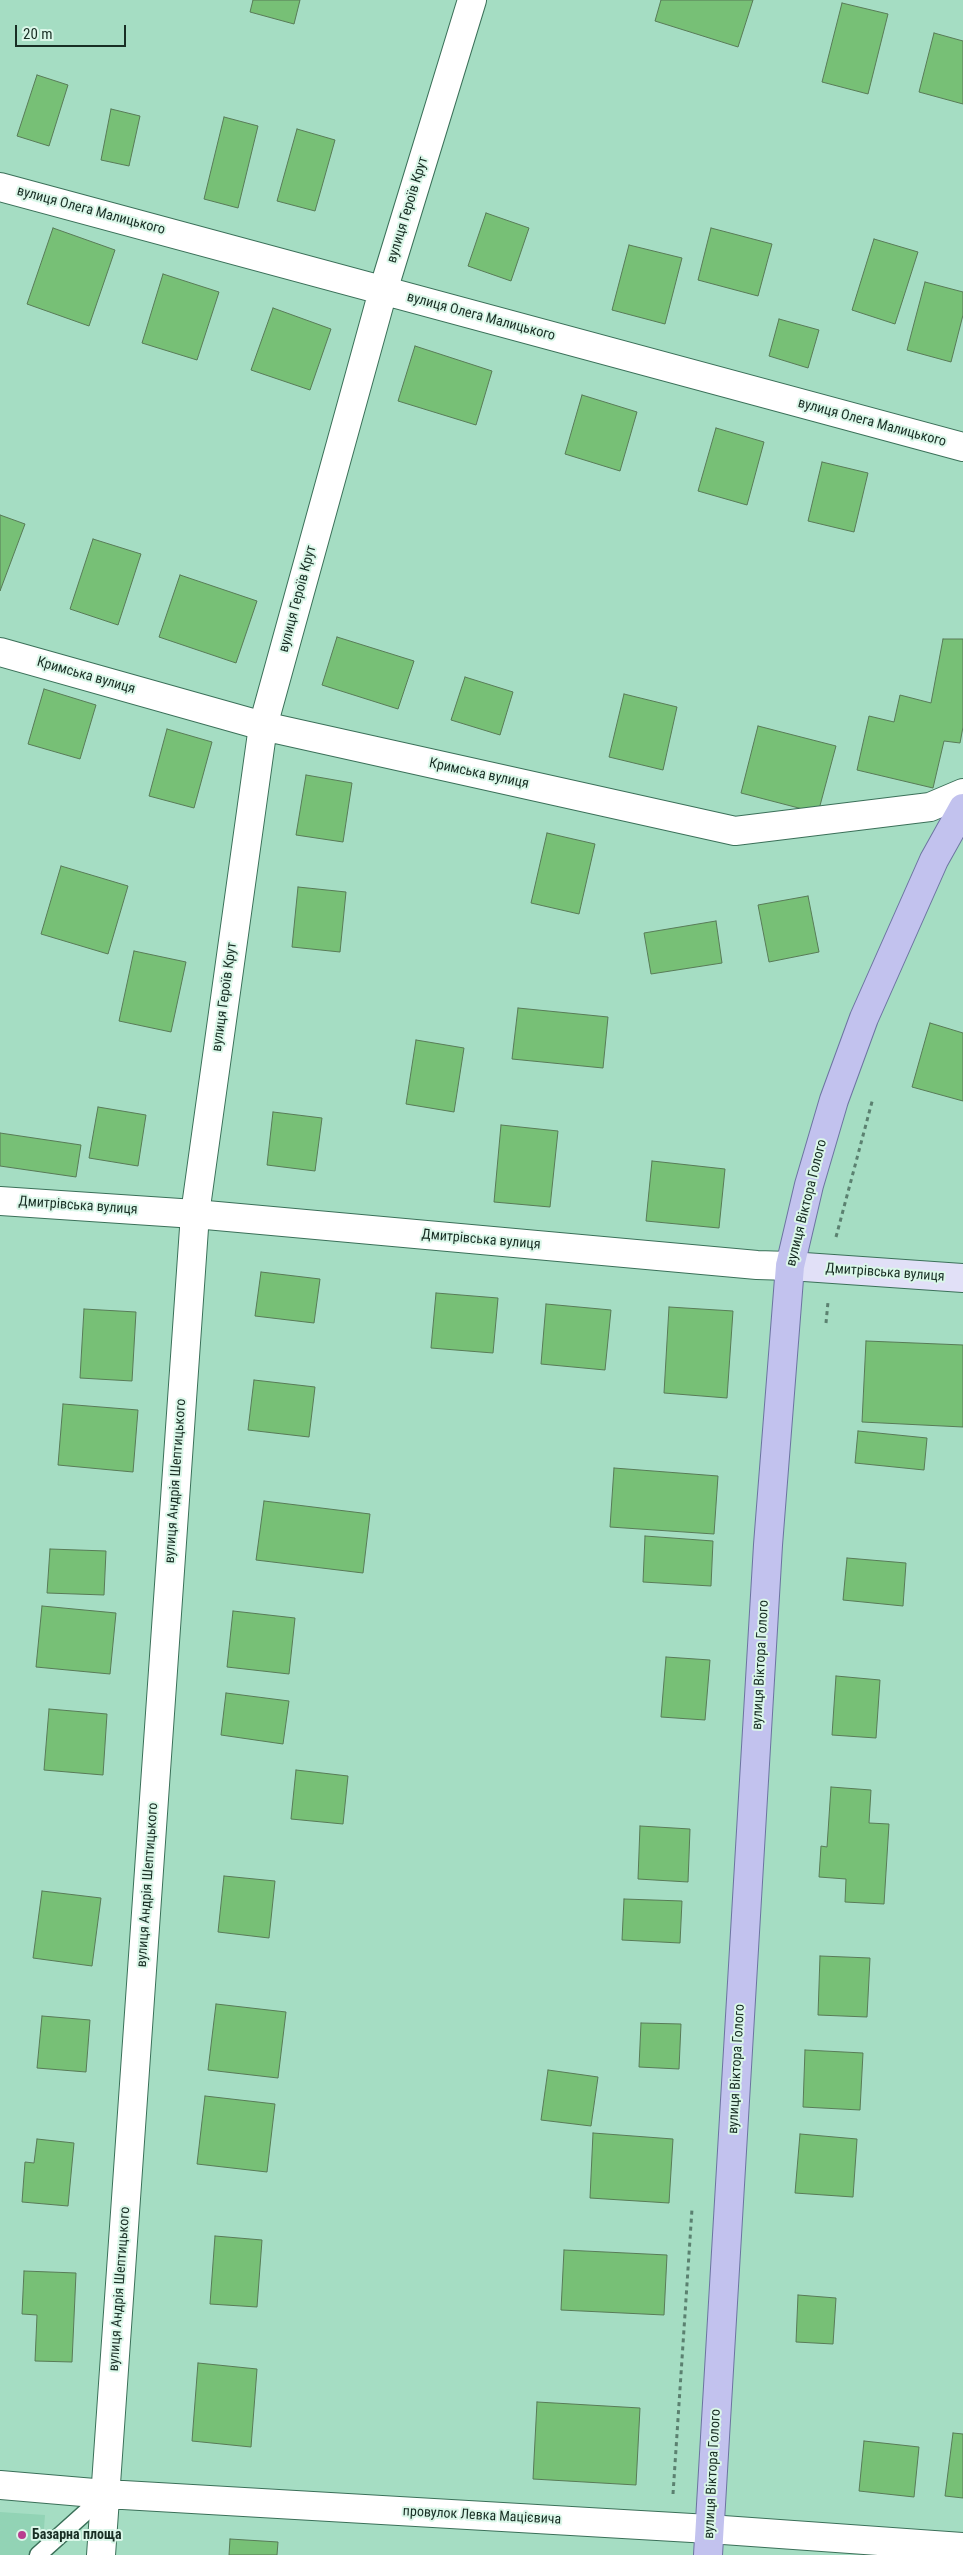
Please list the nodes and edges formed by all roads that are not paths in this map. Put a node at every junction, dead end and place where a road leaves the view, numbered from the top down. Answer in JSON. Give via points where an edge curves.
{"nodes":[{"id":1,"x":472,"y":0,"type":"edge"},
{"id":2,"x":0,"y":187,"type":"edge"},
{"id":3,"x":383,"y":291,"type":"junction"},
{"id":4,"x":963,"y":447,"type":"edge"},
{"id":5,"x":0,"y":652,"type":"edge"},
{"id":6,"x":263,"y":726,"type":"junction"},
{"id":7,"x":963,"y":792,"type":"edge"},
{"id":8,"x":963,"y":808,"type":"edge"},
{"id":9,"x":0,"y":1201,"type":"edge"},
{"id":10,"x":195,"y":1214,"type":"junction"},
{"id":11,"x":790,"y":1266,"type":"junction"},
{"id":12,"x":963,"y":1278,"type":"edge"},
{"id":13,"x":0,"y":2485,"type":"edge"},
{"id":14,"x":106,"y":2494,"type":"junction"},
{"id":15,"x":709,"y":2542,"type":"edge"},
{"id":16,"x":963,"y":2547,"type":"edge"},
{"id":17,"x":38,"y":2555,"type":"edge"},
{"id":18,"x":101,"y":2555,"type":"edge"}],
"edges":[{"from":1,"to":3,"type":"street","name":"вулиця Героїв Крут"},
{"from":2,"to":3,"type":"street","name":"вулиця Олега Малицького"},
{"from":3,"to":4,"type":"street","name":"вулиця Олега Малицького"},
{"from":3,"to":6,"type":"street","name":"вулиця Героїв Крут"},
{"from":5,"to":6,"type":"street","name":"Кримська вулиця"},
{"from":6,"to":7,"type":"street","name":"Кримська вулиця","via":[[735,831],[930,807]]},
{"from":6,"to":10,"type":"street","name":"вулиця Героїв Крут"},
{"from":8,"to":11,"type":"main road","name":"вулиця Віктора Голого","via":[[930,868],[864,1018],[831,1109]]},
{"from":9,"to":10,"type":"street","name":"Дмитрівська вулиця"},
{"from":10,"to":11,"type":"street","name":"Дмитрівська вулиця"},
{"from":10,"to":14,"type":"street","name":"вулиця Андрія Шептицького"},
{"from":11,"to":12,"type":"main road","name":"Дмитрівська вулиця"},
{"from":11,"to":15,"type":"main road","name":"вулиця Віктора Голого","via":[[768,1545]]},
{"from":13,"to":14,"type":"street","name":"провулок Левка Мацієвича"},
{"from":14,"to":15,"type":"street","name":"провулок Левка Мацієвича"},
{"from":14,"to":17,"type":"lane"},
{"from":14,"to":18,"type":"street","name":"вулиця Андрія Шептицького"},
{"from":15,"to":16,"type":"street","name":"провулок Левка Мацієвича"}]}
